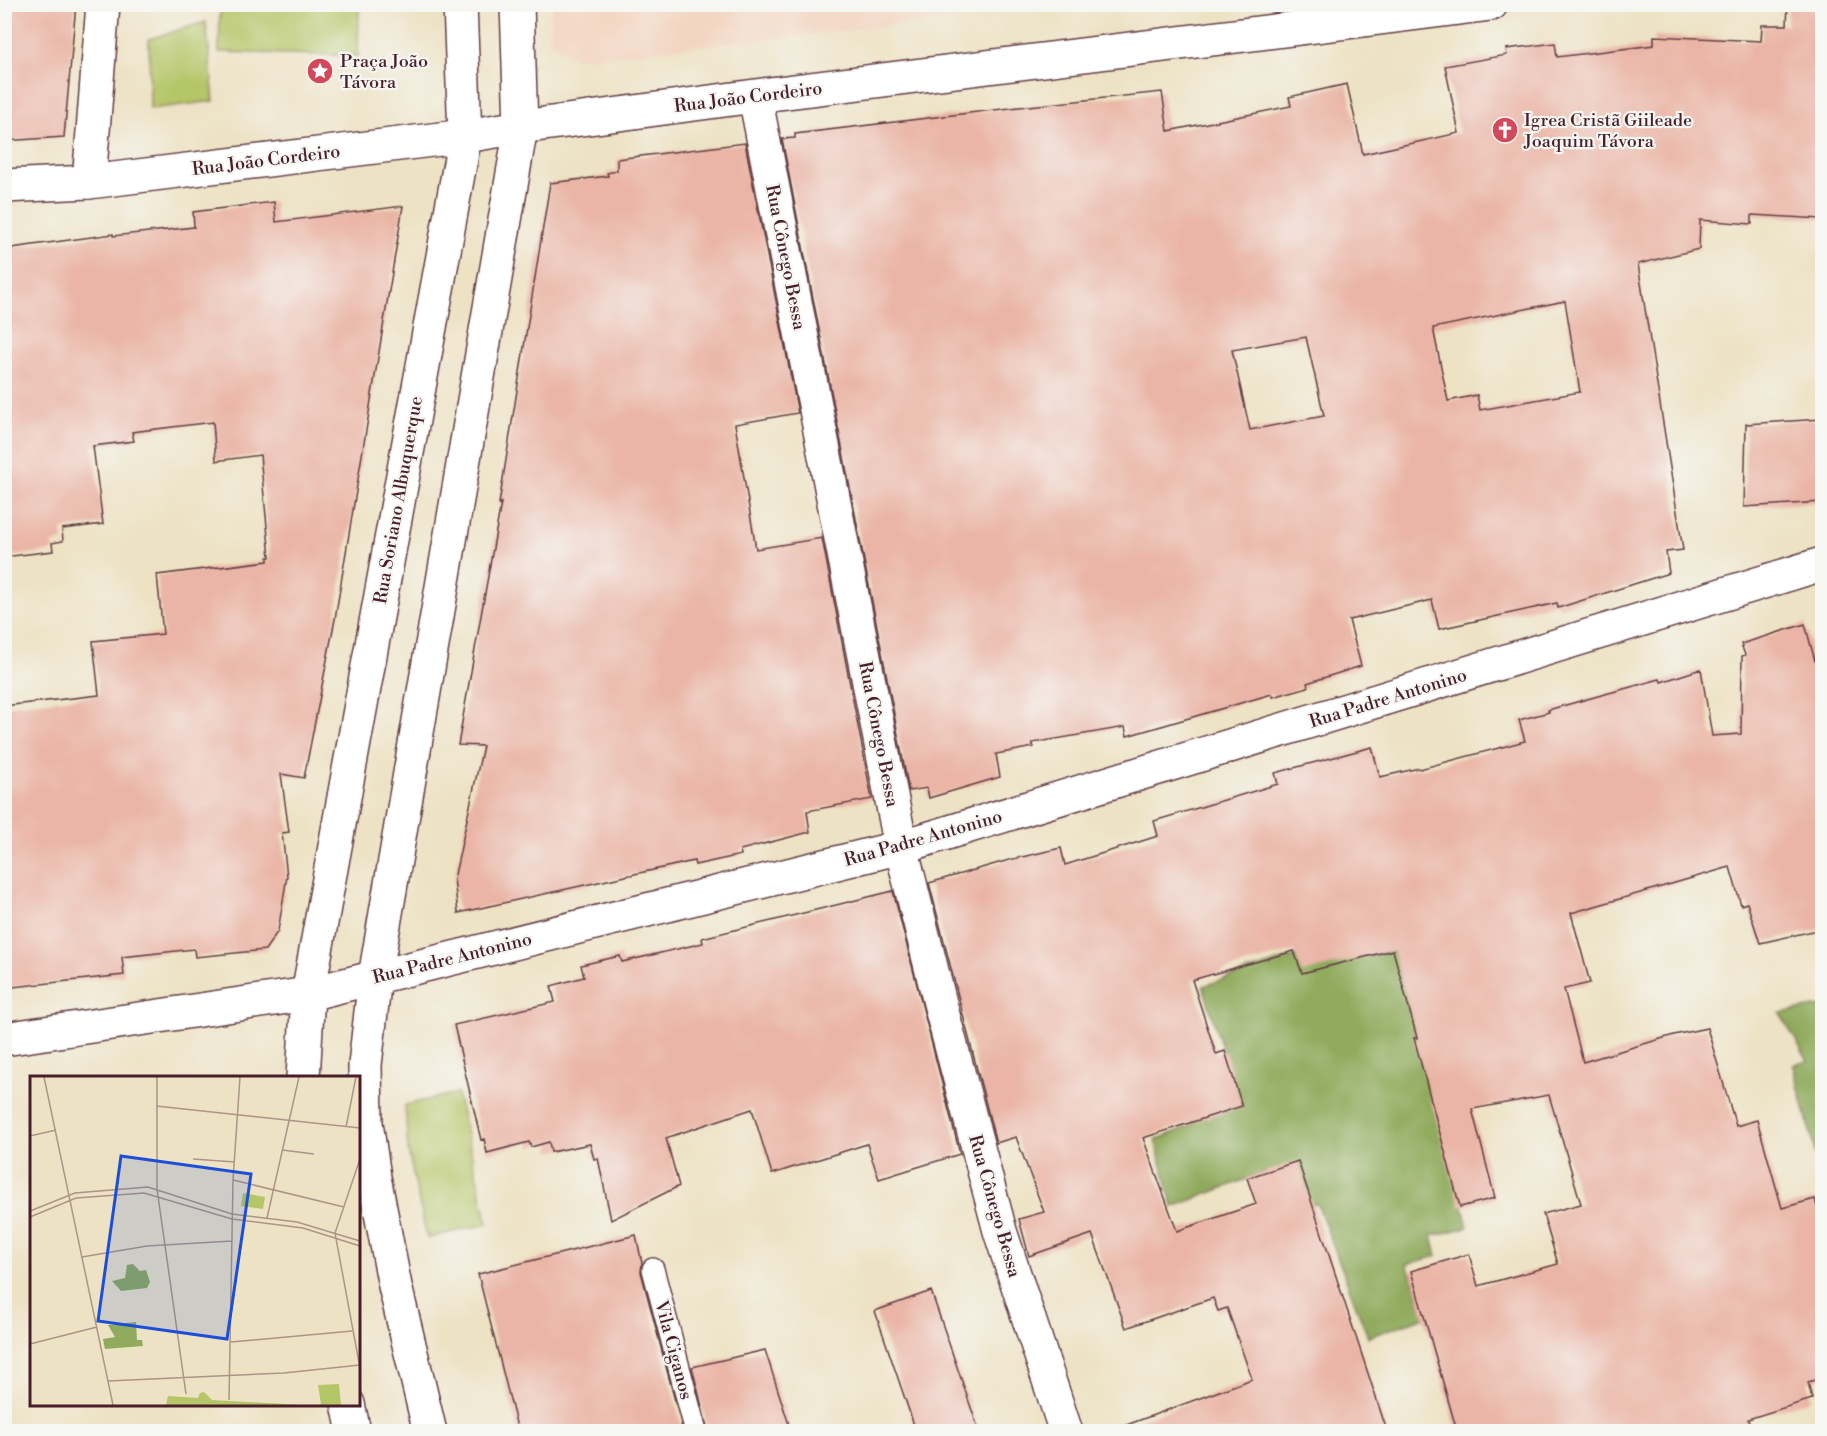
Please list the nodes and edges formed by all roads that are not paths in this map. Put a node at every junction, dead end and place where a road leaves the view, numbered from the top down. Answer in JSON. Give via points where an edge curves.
{"nodes":[{"id":1,"x":103,"y":4,"type":"edge"},
{"id":2,"x":460,"y":4,"type":"edge"},
{"id":3,"x":517,"y":4,"type":"edge"},
{"id":4,"x":1491,"y":4,"type":"edge"},
{"id":5,"x":755,"y":96,"type":"junction"},
{"id":6,"x":521,"y":127,"type":"junction"},
{"id":7,"x":465,"y":136,"type":"junction"},
{"id":8,"x":89,"y":182,"type":"junction"},
{"id":9,"x":4,"y":186,"type":"edge"},
{"id":10,"x":1822,"y":564,"type":"edge"},
{"id":11,"x":901,"y":847,"type":"junction"},
{"id":12,"x":375,"y":977,"type":"junction"},
{"id":13,"x":308,"y":994,"type":"junction"},
{"id":14,"x":4,"y":1039,"type":"edge"},
{"id":15,"x":303,"y":1076,"type":"edge"},
{"id":16,"x":653,"y":1269,"type":"dead end"},
{"id":17,"x":348,"y":1406,"type":"edge"},
{"id":18,"x":354,"y":1431,"type":"edge"},
{"id":19,"x":430,"y":1431,"type":"edge"},
{"id":20,"x":696,"y":1431,"type":"edge"},
{"id":21,"x":1066,"y":1431,"type":"edge"}],
"edges":[{"from":1,"to":8,"type":"street"},
{"from":2,"to":7,"type":"street","name":"Rua Soriano Albuquerque"},
{"from":3,"to":6,"type":"street"},
{"from":4,"to":5,"type":"street","name":"Rua João Cordeiro"},
{"from":5,"to":6,"type":"street","name":"Rua João Cordeiro"},
{"from":5,"to":11,"type":"street","name":"Rua Cônego Bessa"},
{"from":6,"to":7,"type":"street","name":"Rua João Cordeiro"},
{"from":6,"to":12,"type":"street"},
{"from":7,"to":8,"type":"street","name":"Rua João Cordeiro"},
{"from":7,"to":13,"type":"street","name":"Rua Soriano Albuquerque"},
{"from":8,"to":9,"type":"street","name":"Rua João Cordeiro"},
{"from":10,"to":11,"type":"street","name":"Rua Padre Antonino"},
{"from":11,"to":12,"type":"street","name":"Rua Padre Antonino"},
{"from":11,"to":21,"type":"street","name":"Rua Cônego Bessa","via":[[1000,1231]]},
{"from":12,"to":13,"type":"street","name":"Rua Padre Antonino"},
{"from":12,"to":19,"type":"street","via":[[365,1065],[366,1123],[395,1287]]},
{"from":13,"to":14,"type":"street","name":"Rua Padre Antonino"},
{"from":13,"to":15,"type":"street","name":"Rua Soriano Albuquerque"},
{"from":16,"to":20,"type":"lane","name":"Vila Ciganos"},
{"from":17,"to":18,"type":"street"}]}
